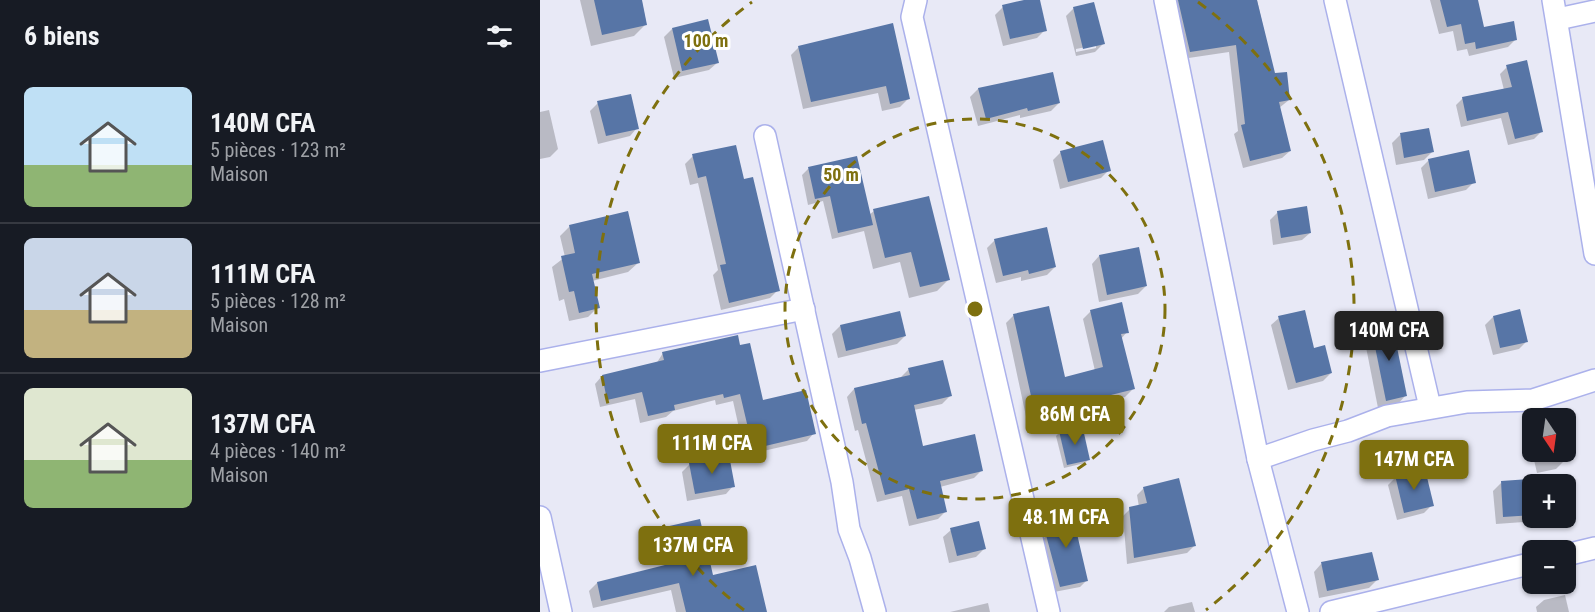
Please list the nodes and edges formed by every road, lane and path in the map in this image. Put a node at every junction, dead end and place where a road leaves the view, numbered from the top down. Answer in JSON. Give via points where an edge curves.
{"nodes":[{"id":1,"x":916,"y":0,"type":"edge"},
{"id":2,"x":1165,"y":0,"type":"edge"},
{"id":3,"x":1335,"y":0,"type":"edge"},
{"id":4,"x":1556,"y":9,"type":"edge"},
{"id":5,"x":1595,"y":11,"type":"edge"},
{"id":6,"x":765,"y":136,"type":"dead end"},
{"id":7,"x":1590,"y":187,"type":"edge"},
{"id":8,"x":1595,"y":254,"type":"edge"},
{"id":9,"x":804,"y":309,"type":"junction"},
{"id":10,"x":540,"y":361,"type":"edge"},
{"id":11,"x":1595,"y":380,"type":"edge"},
{"id":12,"x":1430,"y":407,"type":"junction"},
{"id":13,"x":1258,"y":459,"type":"junction"},
{"id":14,"x":540,"y":517,"type":"edge"},
{"id":15,"x":1595,"y":548,"type":"edge"},
{"id":16,"x":1576,"y":553,"type":"edge"},
{"id":17,"x":1522,"y":566,"type":"edge"},
{"id":18,"x":561,"y":612,"type":"edge"},
{"id":19,"x":875,"y":612,"type":"edge"},
{"id":20,"x":1049,"y":612,"type":"edge"},
{"id":21,"x":1298,"y":612,"type":"edge"},
{"id":22,"x":1331,"y":612,"type":"edge"}],
"edges":[{"from":1,"to":20,"type":"street","via":[[912,17]]},
{"from":2,"to":13,"type":"street"},
{"from":3,"to":12,"type":"street"},
{"from":4,"to":5,"type":"street"},
{"from":4,"to":7,"type":"street"},
{"from":6,"to":9,"type":"street"},
{"from":7,"to":8,"type":"street"},
{"from":9,"to":10,"type":"street"},
{"from":9,"to":19,"type":"street","via":[[849,529]]},
{"from":11,"to":12,"type":"street","via":[[1533,400]]},
{"from":12,"to":13,"type":"street","via":[[1387,416]]},
{"from":13,"to":21,"type":"street"},
{"from":14,"to":18,"type":"street"},
{"from":15,"to":16,"type":"street"},
{"from":17,"to":22,"type":"street"}]}
